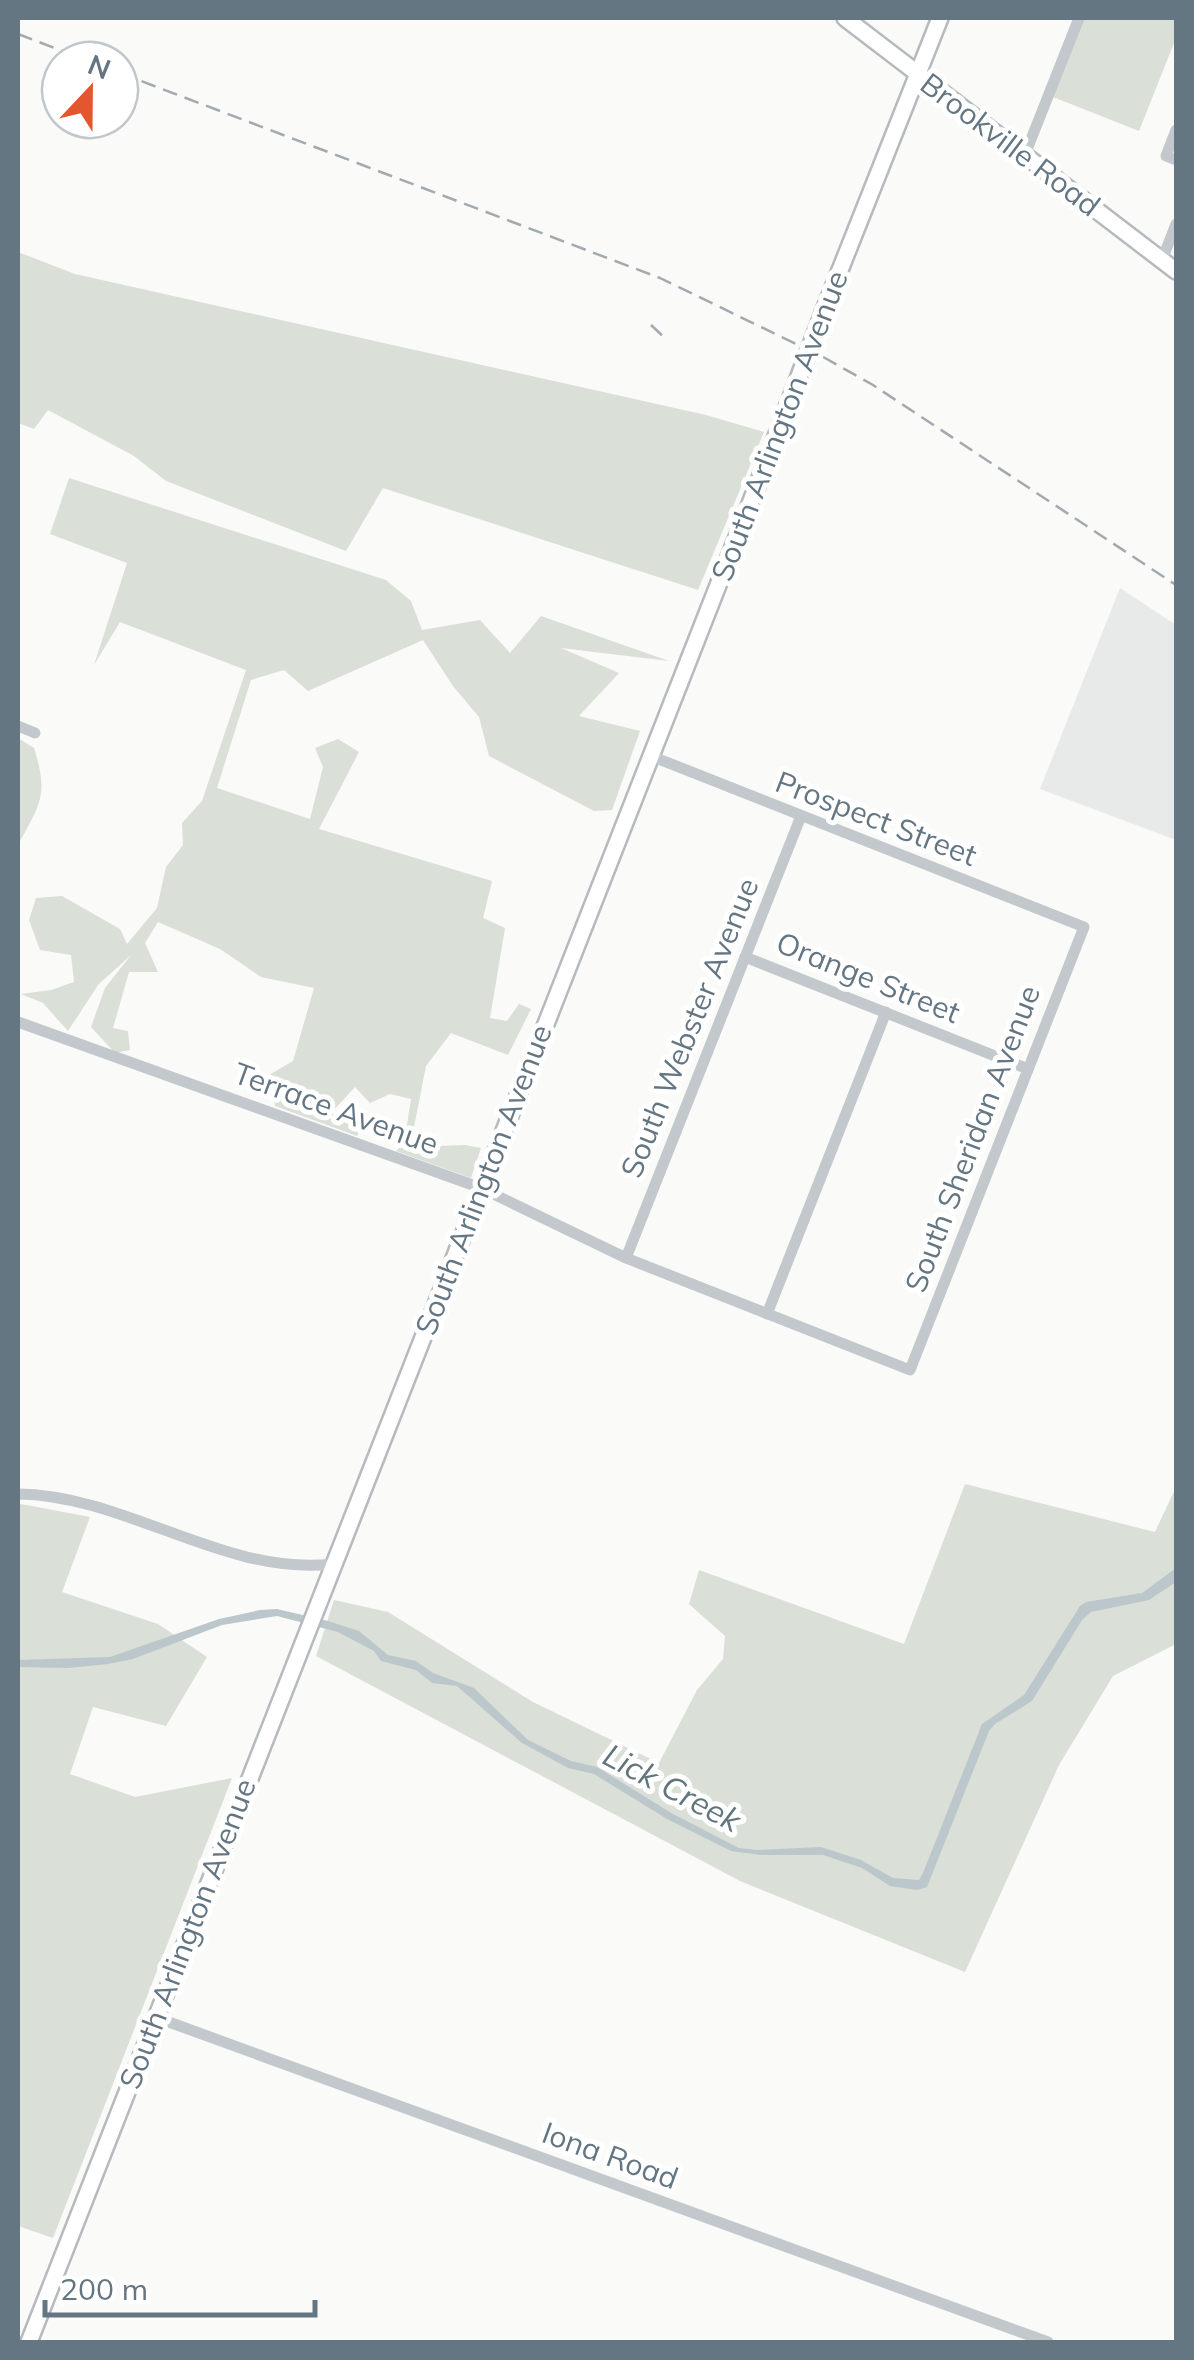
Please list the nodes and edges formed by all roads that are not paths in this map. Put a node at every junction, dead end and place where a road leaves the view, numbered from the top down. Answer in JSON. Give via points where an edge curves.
{"nodes":[{"id":1,"x":845,"y":18,"type":"edge"},
{"id":2,"x":940,"y":18,"type":"edge"},
{"id":3,"x":1079,"y":18,"type":"edge"},
{"id":4,"x":918,"y":74,"type":"junction"},
{"id":5,"x":1176,"y":130,"type":"edge"},
{"id":6,"x":1024,"y":157,"type":"junction"},
{"id":7,"x":1172,"y":158,"type":"edge"},
{"id":8,"x":1176,"y":224,"type":"edge"},
{"id":9,"x":1162,"y":260,"type":"junction"},
{"id":10,"x":1176,"y":271,"type":"edge"},
{"id":11,"x":18,"y":726,"type":"edge"},
{"id":12,"x":35,"y":733,"type":"dead end"},
{"id":13,"x":651,"y":756,"type":"junction"},
{"id":14,"x":801,"y":816,"type":"junction"},
{"id":15,"x":1084,"y":927,"type":"joint"},
{"id":16,"x":745,"y":956,"type":"junction"},
{"id":17,"x":886,"y":1012,"type":"junction"},
{"id":18,"x":18,"y":1022,"type":"edge"},
{"id":19,"x":1028,"y":1068,"type":"junction"},
{"id":20,"x":481,"y":1188,"type":"junction"},
{"id":21,"x":626,"y":1258,"type":"junction"},
{"id":22,"x":768,"y":1314,"type":"junction"},
{"id":23,"x":910,"y":1370,"type":"joint"},
{"id":24,"x":18,"y":1494,"type":"edge"},
{"id":25,"x":333,"y":1564,"type":"junction"},
{"id":26,"x":155,"y":2017,"type":"junction"},
{"id":27,"x":29,"y":2342,"type":"edge"},
{"id":28,"x":1048,"y":2342,"type":"edge"}],
"edges":[{"from":1,"to":4,"type":"main road","name":"Brookville Road"},
{"from":2,"to":4,"type":"main road","name":"South Arlington Avenue"},
{"from":3,"to":6,"type":"street"},
{"from":4,"to":6,"type":"main road","name":"Brookville Road"},
{"from":4,"to":13,"type":"main road","name":"South Arlington Avenue","bridge":true},
{"from":5,"to":7,"type":"street"},
{"from":6,"to":9,"type":"main road","name":"Brookville Road"},
{"from":8,"to":9,"type":"street"},
{"from":9,"to":10,"type":"main road","name":"Brookville Road"},
{"from":11,"to":12,"type":"street"},
{"from":13,"to":14,"type":"street","name":"Prospect Street"},
{"from":13,"to":20,"type":"main road","name":"South Arlington Avenue"},
{"from":14,"to":15,"type":"street","name":"Prospect Street"},
{"from":14,"to":16,"type":"street","name":"South Webster Avenue"},
{"from":15,"to":19,"type":"street","name":"South Sheridan Avenue"},
{"from":16,"to":17,"type":"street","name":"Orange Street"},
{"from":16,"to":21,"type":"street","name":"South Webster Avenue"},
{"from":17,"to":19,"type":"street","name":"Orange Street"},
{"from":17,"to":22,"type":"street"},
{"from":18,"to":20,"type":"street","name":"Terrace Avenue"},
{"from":19,"to":23,"type":"street","name":"South Sheridan Avenue"},
{"from":20,"to":21,"type":"street","name":"Terrace Avenue"},
{"from":20,"to":25,"type":"main road","name":"South Arlington Avenue"},
{"from":21,"to":22,"type":"street","name":"Terrace Avenue"},
{"from":22,"to":23,"type":"street","name":"Terrace Avenue"},
{"from":24,"to":25,"type":"street","via":[[86,1502],[271,1563]]},
{"from":25,"to":26,"type":"main road","name":"South Arlington Avenue"},
{"from":26,"to":27,"type":"main road","name":"South Arlington Avenue"},
{"from":26,"to":28,"type":"street","name":"Iona Road"}]}
